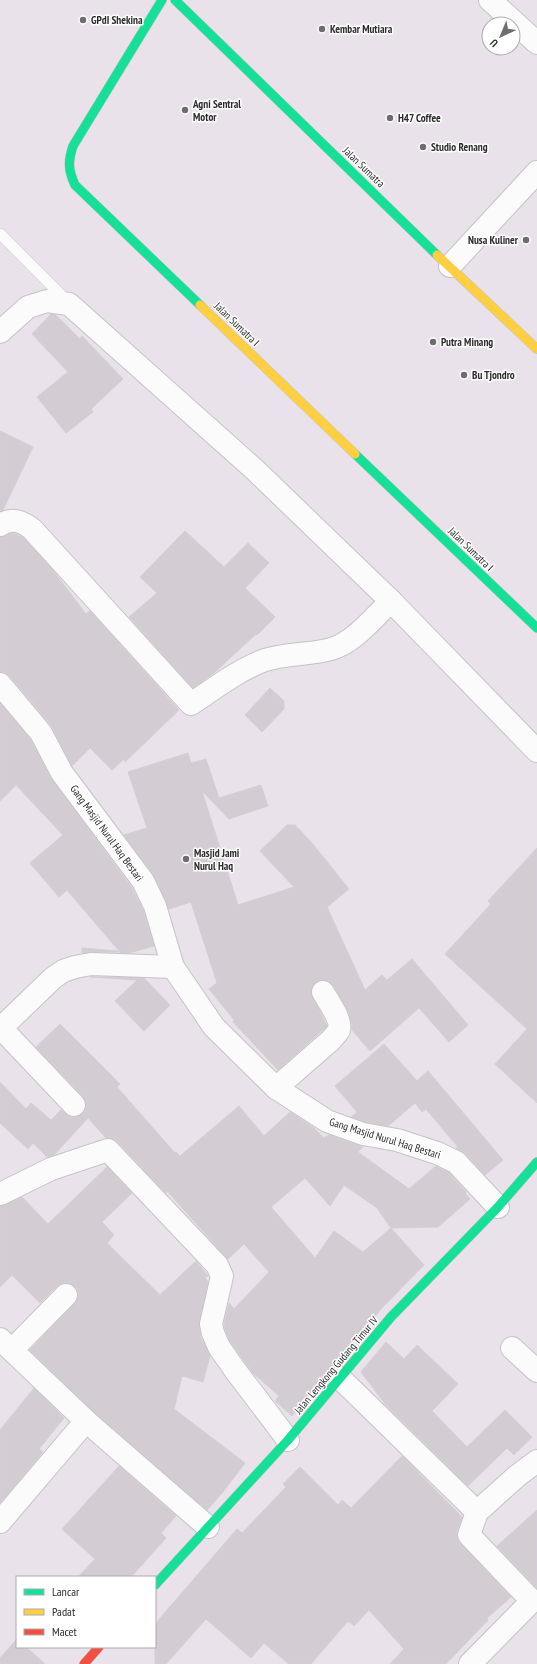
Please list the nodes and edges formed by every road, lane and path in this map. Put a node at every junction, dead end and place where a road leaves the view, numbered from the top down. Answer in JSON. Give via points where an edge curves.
{"nodes":[{"id":1,"x":162,"y":0,"type":"edge"},
{"id":2,"x":175,"y":0,"type":"edge"},
{"id":3,"x":496,"y":2,"type":"edge"},
{"id":4,"x":537,"y":43,"type":"edge"},
{"id":5,"x":537,"y":172,"type":"edge"},
{"id":6,"x":0,"y":234,"type":"edge"},
{"id":7,"x":450,"y":266,"type":"junction"},
{"id":8,"x":70,"y":304,"type":"junction"},
{"id":9,"x":0,"y":332,"type":"edge"},
{"id":10,"x":537,"y":349,"type":"edge"},
{"id":11,"x":0,"y":525,"type":"edge"},
{"id":12,"x":391,"y":601,"type":"junction"},
{"id":13,"x":537,"y":628,"type":"edge"},
{"id":14,"x":0,"y":684,"type":"edge"},
{"id":15,"x":537,"y":751,"type":"edge"},
{"id":16,"x":173,"y":967,"type":"junction"},
{"id":17,"x":323,"y":992,"type":"dead end"},
{"id":18,"x":0,"y":1028,"type":"edge"},
{"id":19,"x":276,"y":1088,"type":"junction"},
{"id":20,"x":74,"y":1105,"type":"dead end"},
{"id":21,"x":537,"y":1162,"type":"edge"},
{"id":22,"x":0,"y":1194,"type":"edge"},
{"id":23,"x":498,"y":1207,"type":"junction"},
{"id":24,"x":66,"y":1295,"type":"dead end"},
{"id":25,"x":6,"y":1344,"type":"edge"},
{"id":26,"x":512,"y":1348,"type":"dead end"},
{"id":27,"x":537,"y":1371,"type":"edge"},
{"id":28,"x":340,"y":1378,"type":"junction"},
{"id":29,"x":86,"y":1421,"type":"junction"},
{"id":30,"x":288,"y":1440,"type":"junction"},
{"id":31,"x":537,"y":1461,"type":"edge"},
{"id":32,"x":477,"y":1512,"type":"junction"},
{"id":33,"x":0,"y":1522,"type":"edge"},
{"id":34,"x":208,"y":1527,"type":"junction"},
{"id":35,"x":156,"y":1584,"type":"edge"},
{"id":36,"x":98,"y":1648,"type":"edge"},
{"id":37,"x":84,"y":1664,"type":"edge"},
{"id":38,"x":470,"y":1664,"type":"edge"}],
"edges":[{"from":1,"to":13,"type":"street","name":"Jalan Sumatra I","via":[[73,146],[67,163],[75,185]]},
{"from":2,"to":7,"type":"street","name":"Jalan Sumatra"},
{"from":3,"to":4,"type":"street"},
{"from":5,"to":7,"type":"street"},
{"from":6,"to":8,"type":"lane"},
{"from":7,"to":10,"type":"street","name":"Jalan Sumatra"},
{"from":8,"to":9,"type":"street","via":[[47,301],[28,307]]},
{"from":8,"to":12,"type":"street","via":[[254,468]]},
{"from":11,"to":12,"type":"street","via":[[22,521],[32,528],[190,704],[265,660],[331,649],[343,644]]},
{"from":12,"to":15,"type":"street"},
{"from":14,"to":16,"type":"street","name":"Gang Masjid Nurul Haq Bestari","via":[[42,733],[62,773],[143,881],[155,906]]},
{"from":16,"to":18,"type":"street","via":[[91,964],[63,971]]},
{"from":16,"to":19,"type":"street","name":"Gang Masjid Nurul Haq Bestari","via":[[214,1027]]},
{"from":17,"to":19,"type":"street","via":[[338,1018],[338,1031]]},
{"from":18,"to":20,"type":"street"},
{"from":19,"to":23,"type":"street","name":"Gang Masjid Nurul Haq Bestari","via":[[327,1121],[363,1134],[396,1140],[456,1162]]},
{"from":21,"to":23,"type":"street","name":"Jalan Lengkong Gudang Timur IV"},
{"from":22,"to":30,"type":"street","via":[[51,1169],[108,1150],[217,1265],[222,1276],[212,1324],[213,1333],[235,1370]]},
{"from":23,"to":28,"type":"street","name":"Jalan Lengkong Gudang Timur IV","via":[[391,1317]]},
{"from":24,"to":25,"type":"street"},
{"from":25,"to":29,"type":"street"},
{"from":26,"to":27,"type":"street"},
{"from":28,"to":30,"type":"street","name":"Jalan Lengkong Gudang Timur IV"},
{"from":28,"to":32,"type":"street"},
{"from":29,"to":33,"type":"street"},
{"from":29,"to":34,"type":"street"},
{"from":30,"to":34,"type":"street","name":"Jalan Lengkong Gudang Timur IV"},
{"from":31,"to":32,"type":"street"},
{"from":32,"to":38,"type":"street","via":[[469,1535],[532,1601]]},
{"from":34,"to":35,"type":"street","name":"Jalan Lengkong Gudang Timur IV"},
{"from":36,"to":37,"type":"street"}]}
